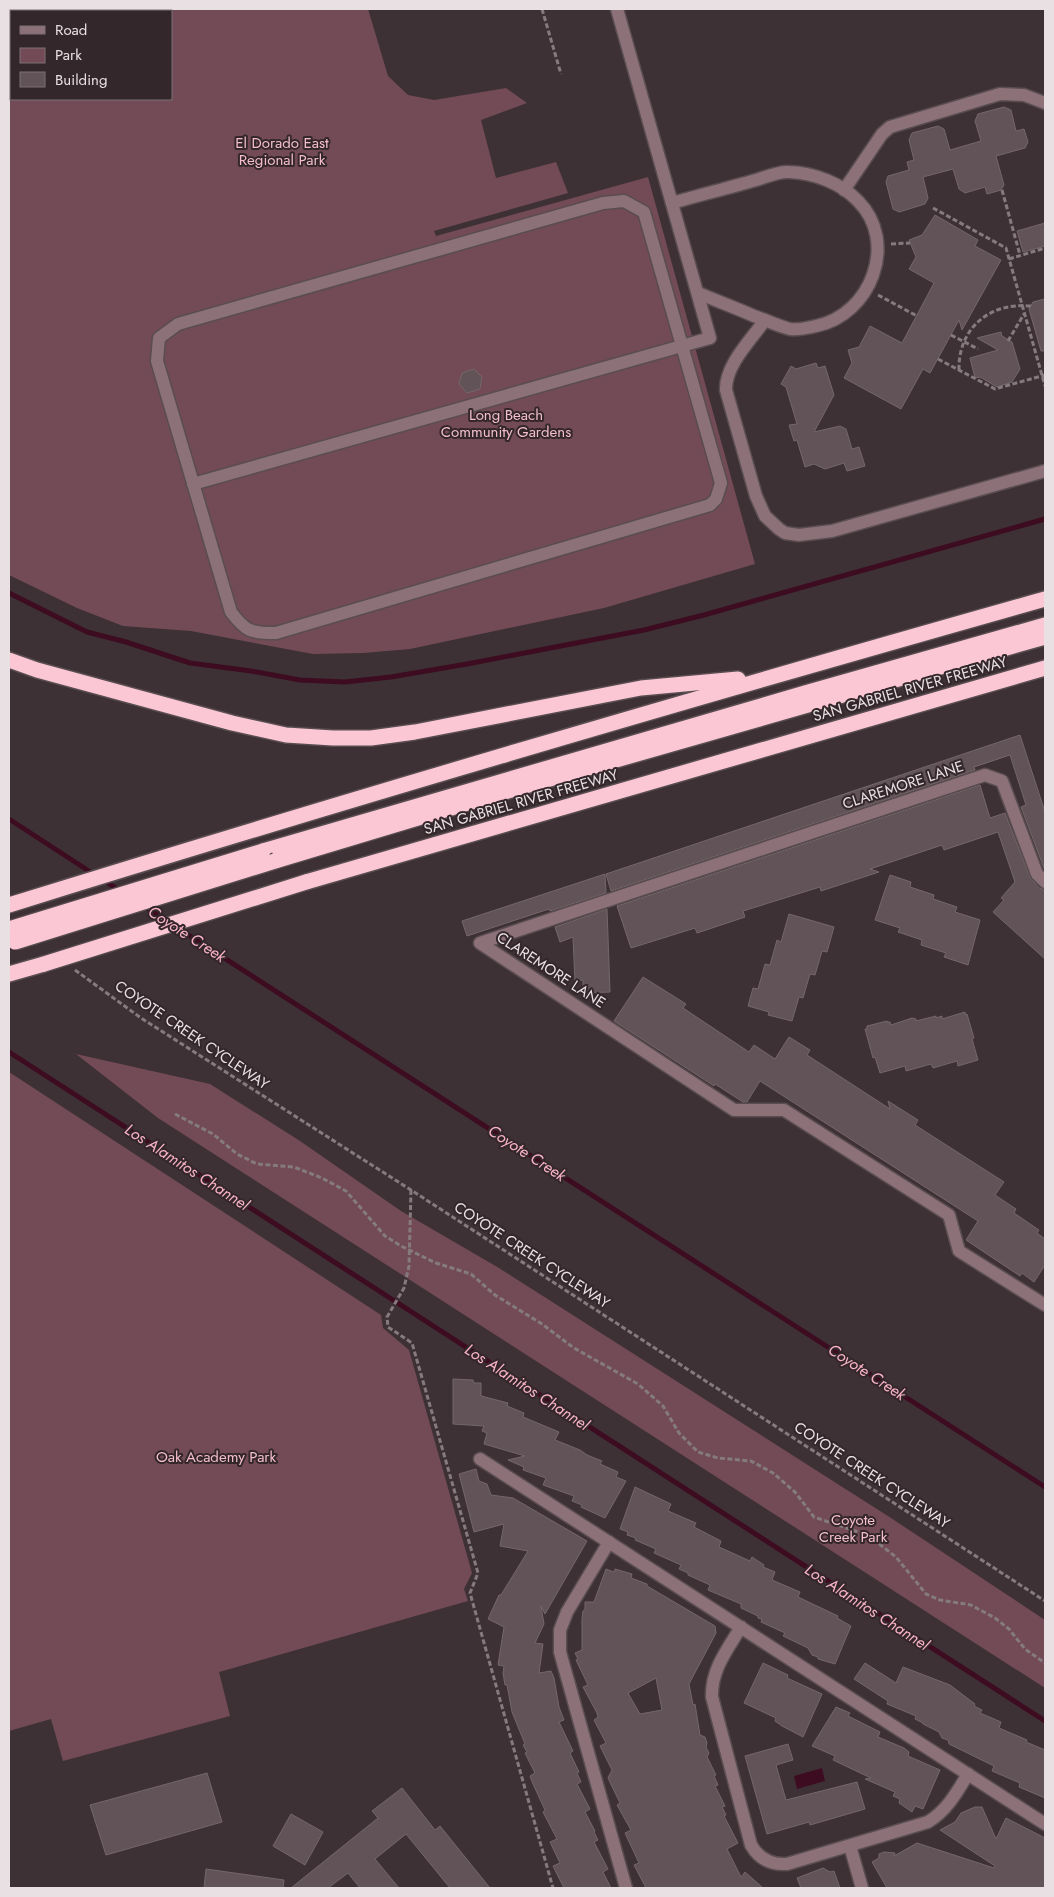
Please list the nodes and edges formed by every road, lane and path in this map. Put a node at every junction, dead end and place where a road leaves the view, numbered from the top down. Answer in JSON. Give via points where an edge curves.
{"nodes":[{"id":1,"x":542,"y":9,"type":"edge"},
{"id":2,"x":617,"y":9,"type":"edge"},
{"id":3,"x":560,"y":74,"type":"dead end"},
{"id":4,"x":1045,"y":103,"type":"edge"},
{"id":5,"x":844,"y":190,"type":"junction"},
{"id":6,"x":1002,"y":190,"type":"dead end"},
{"id":7,"x":672,"y":203,"type":"junction"},
{"id":8,"x":933,"y":208,"type":"dead end"},
{"id":9,"x":910,"y":243,"type":"dead end"},
{"id":10,"x":877,"y":244,"type":"junction"},
{"id":11,"x":1045,"y":248,"type":"edge"},
{"id":12,"x":1020,"y":255,"type":"junction"},
{"id":13,"x":1008,"y":259,"type":"junction"},
{"id":14,"x":867,"y":289,"type":"junction"},
{"id":15,"x":698,"y":293,"type":"junction"},
{"id":16,"x":1022,"y":306,"type":"junction"},
{"id":17,"x":1031,"y":306,"type":"dead end"},
{"id":18,"x":1024,"y":313,"type":"junction"},
{"id":19,"x":917,"y":316,"type":"dead end"},
{"id":20,"x":765,"y":320,"type":"junction"},
{"id":21,"x":951,"y":335,"type":"dead end"},
{"id":22,"x":963,"y":341,"type":"junction"},
{"id":23,"x":1008,"y":341,"type":"dead end"},
{"id":24,"x":682,"y":346,"type":"junction"},
{"id":25,"x":978,"y":349,"type":"dead end"},
{"id":26,"x":938,"y":359,"type":"dead end"},
{"id":27,"x":959,"y":370,"type":"junction"},
{"id":28,"x":1044,"y":376,"type":"edge"},
{"id":29,"x":1045,"y":386,"type":"edge"},
{"id":30,"x":1045,"y":470,"type":"edge"},
{"id":31,"x":193,"y":484,"type":"junction"},
{"id":32,"x":1045,"y":599,"type":"edge"},
{"id":33,"x":1045,"y":625,"type":"edge"},
{"id":34,"x":1045,"y":637,"type":"edge"},
{"id":35,"x":9,"y":660,"type":"edge"},
{"id":36,"x":1045,"y":668,"type":"edge"},
{"id":37,"x":774,"y":675,"type":"junction"},
{"id":38,"x":1045,"y":882,"type":"edge"},
{"id":39,"x":9,"y":905,"type":"edge"},
{"id":40,"x":11,"y":938,"type":"edge"},
{"id":41,"x":75,"y":969,"type":"dead end"},
{"id":42,"x":9,"y":974,"type":"edge"},
{"id":43,"x":175,"y":1114,"type":"dead end"},
{"id":44,"x":411,"y":1190,"type":"junction"},
{"id":45,"x":411,"y":1251,"type":"junction"},
{"id":46,"x":1045,"y":1305,"type":"edge"},
{"id":47,"x":480,"y":1460,"type":"dead end"},
{"id":48,"x":609,"y":1542,"type":"junction"},
{"id":49,"x":1045,"y":1601,"type":"edge"},
{"id":50,"x":740,"y":1627,"type":"junction"},
{"id":51,"x":1045,"y":1663,"type":"edge"},
{"id":52,"x":968,"y":1774,"type":"junction"},
{"id":53,"x":1045,"y":1824,"type":"edge"},
{"id":54,"x":850,"y":1846,"type":"junction"},
{"id":55,"x":553,"y":1888,"type":"edge"},
{"id":56,"x":626,"y":1888,"type":"edge"},
{"id":57,"x":862,"y":1888,"type":"edge"}],
"edges":[{"from":1,"to":3,"type":"path"},
{"from":2,"to":7,"type":"street"},
{"from":4,"to":5,"type":"street","via":[[1024,95],[1000,94],[890,127]]},
{"from":5,"to":7,"type":"street","via":[[813,175],[787,172]]},
{"from":5,"to":10,"type":"street","via":[[868,215]]},
{"from":6,"to":12,"type":"path"},
{"from":7,"to":15,"type":"street"},
{"from":8,"to":13,"type":"path","via":[[1006,248]]},
{"from":9,"to":10,"type":"path"},
{"from":10,"to":14,"type":"street","via":[[876,266]]},
{"from":11,"to":12,"type":"path"},
{"from":12,"to":13,"type":"path"},
{"from":13,"to":16,"type":"path"},
{"from":14,"to":19,"type":"path"},
{"from":14,"to":20,"type":"street","via":[[845,314],[823,325],[791,329]]},
{"from":15,"to":20,"type":"street"},
{"from":15,"to":24,"type":"street","via":[[710,338]]},
{"from":16,"to":17,"type":"path"},
{"from":16,"to":18,"type":"path"},
{"from":16,"to":22,"type":"path","via":[[998,309],[988,314]]},
{"from":18,"to":23,"type":"path"},
{"from":18,"to":28,"type":"path"},
{"from":20,"to":30,"type":"street","via":[[729,369],[726,390],[756,496],[765,516],[785,533],[799,535],[832,530]]},
{"from":21,"to":22,"type":"path"},
{"from":22,"to":25,"type":"path"},
{"from":22,"to":27,"type":"path"},
{"from":24,"to":31,"type":"street"},
{"from":24,"to":31,"type":"street","via":[[644,212],[624,200],[593,206],[178,324],[159,338],[157,361]]},
{"from":24,"to":31,"type":"street","via":[[721,483],[716,499],[710,505],[276,633],[256,633],[241,625],[231,612]]},
{"from":26,"to":27,"type":"path"},
{"from":27,"to":28,"type":"path","via":[[995,389]]},
{"from":28,"to":29,"type":"path"},
{"from":32,"to":37,"type":"highway"},
{"from":33,"to":40,"type":"highway","bridge":true,"via":[[263,851]]},
{"from":34,"to":40,"type":"highway","bridge":true,"via":[[500,792]]},
{"from":35,"to":37,"type":"highway","via":[[232,723],[286,735],[333,738],[371,738],[415,732],[641,688]]},
{"from":36,"to":42,"type":"highway","name":"SAN GABRIEL RIVER FREEWAY","bridge":true,"via":[[306,882]]},
{"from":37,"to":39,"type":"highway","via":[[236,834]]},
{"from":38,"to":46,"type":"street","name":"CLAREMORE LANE","via":[[1037,874],[1002,781],[985,775],[480,943],[734,1110],[784,1110],[949,1215],[959,1251]]},
{"from":41,"to":44,"type":"path","name":"COYOTE CREEK CYCLEWAY","via":[[141,1018]]},
{"from":43,"to":45,"type":"path","via":[[213,1134],[237,1154],[257,1164],[294,1167],[346,1191],[385,1236]]},
{"from":44,"to":45,"type":"path"},
{"from":44,"to":49,"type":"path","name":"COYOTE CREEK CYCLEWAY"},
{"from":45,"to":51,"type":"path","via":[[471,1274],[495,1295],[574,1348],[638,1384],[663,1406],[679,1433],[698,1452],[718,1458],[751,1461],[773,1473],[795,1492],[814,1516],[861,1533],[878,1543],[896,1557],[926,1594],[940,1600],[971,1605],[995,1618]]},
{"from":45,"to":55,"type":"path","via":[[404,1288],[387,1317],[388,1327],[412,1343],[478,1573],[470,1593]]},
{"from":47,"to":48,"type":"street"},
{"from":48,"to":50,"type":"street"},
{"from":48,"to":56,"type":"street","via":[[567,1612],[560,1630],[560,1652]]},
{"from":50,"to":52,"type":"street"},
{"from":50,"to":54,"type":"street","via":[[711,1683],[712,1698],[751,1845],[757,1856],[777,1865]]},
{"from":52,"to":53,"type":"street"},
{"from":52,"to":54,"type":"street","via":[[950,1804],[928,1822]]},
{"from":54,"to":57,"type":"street"}]}
